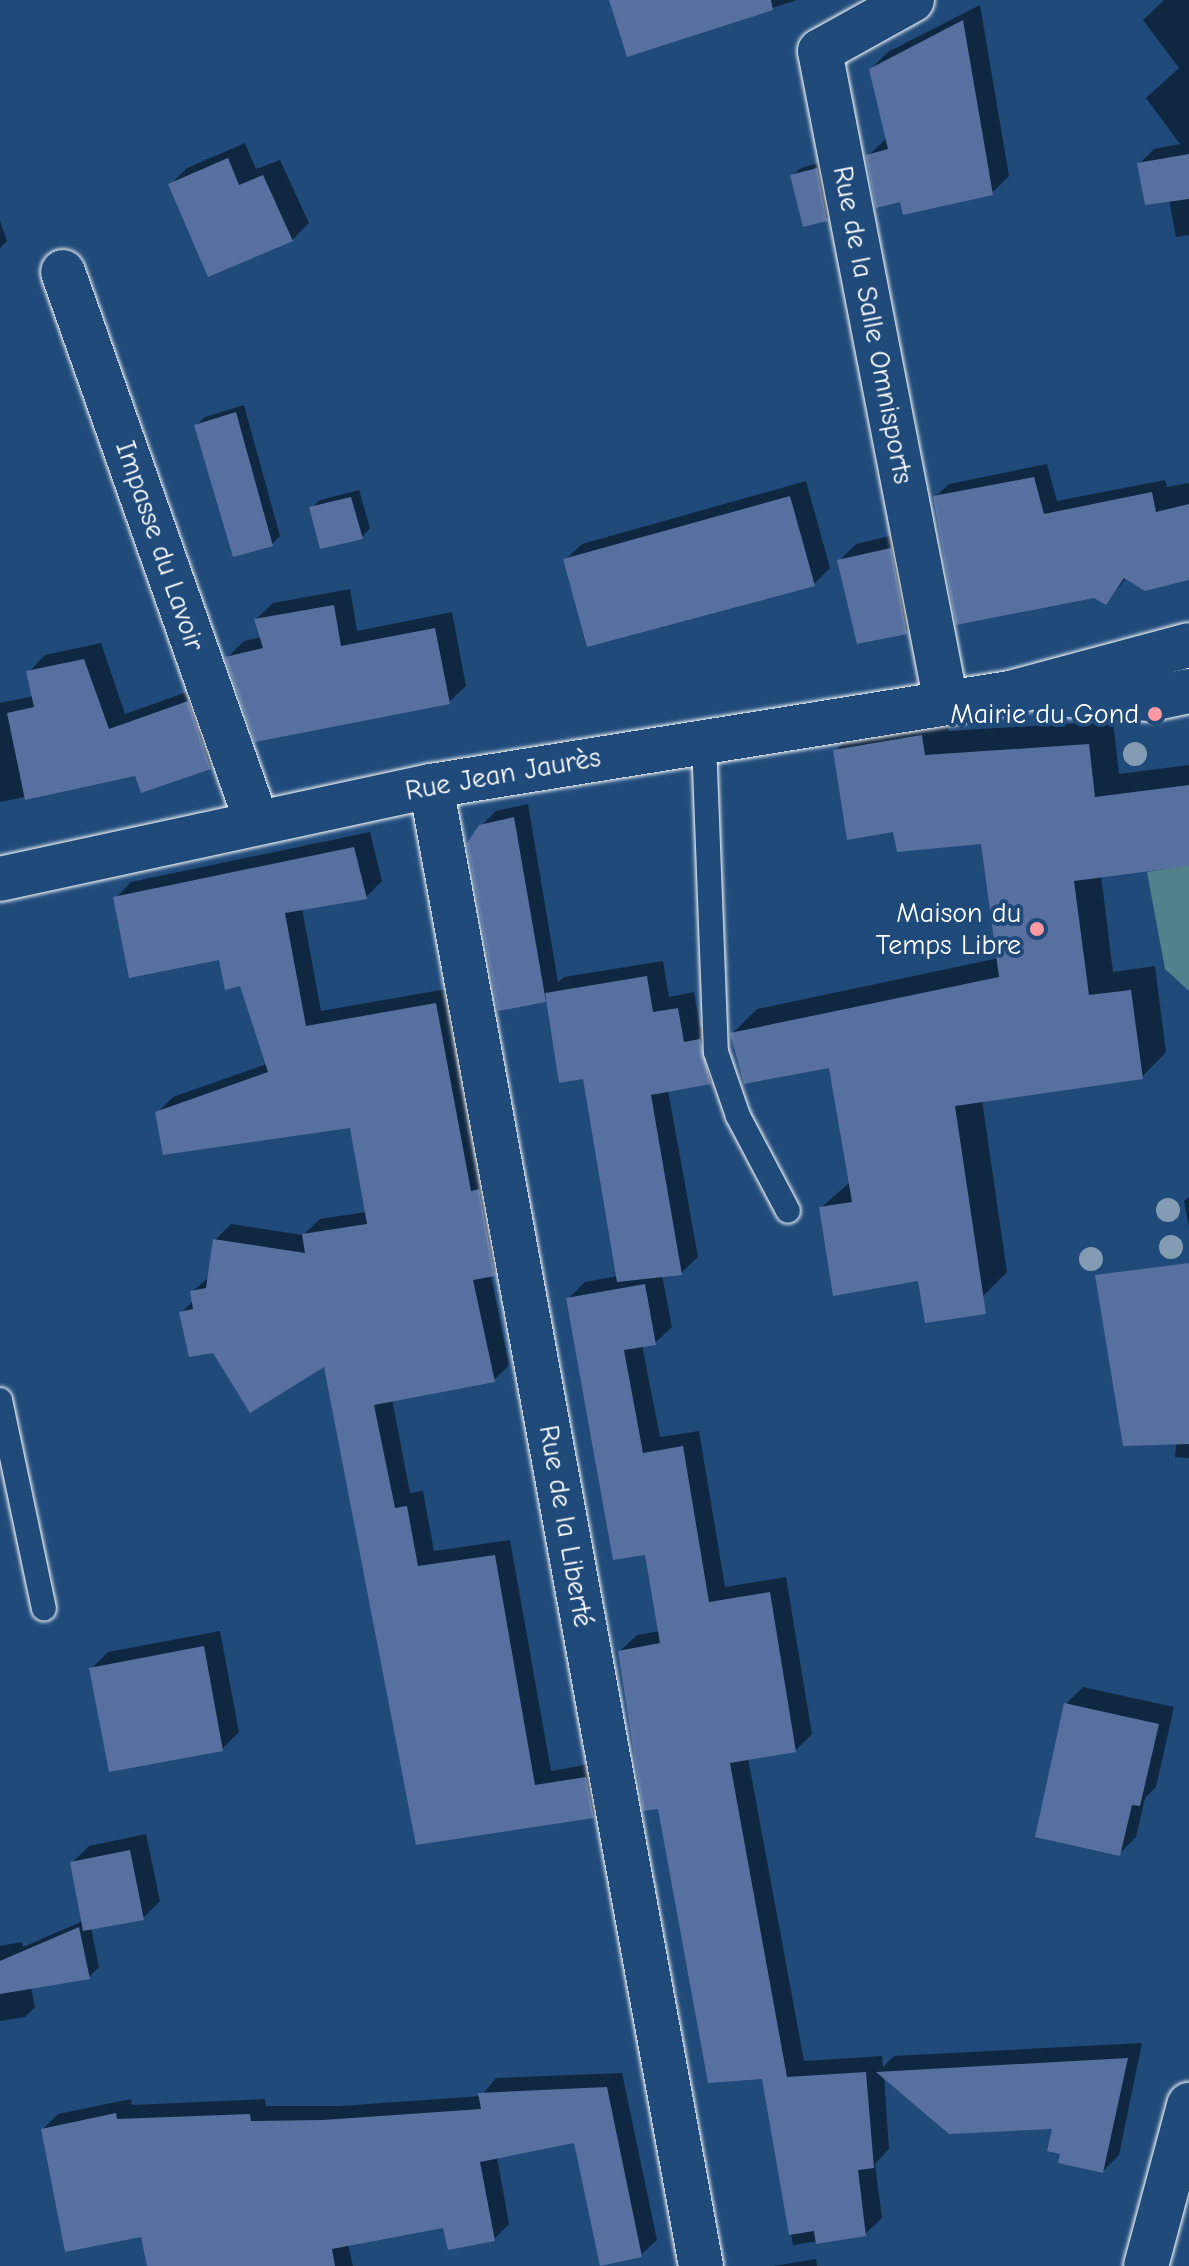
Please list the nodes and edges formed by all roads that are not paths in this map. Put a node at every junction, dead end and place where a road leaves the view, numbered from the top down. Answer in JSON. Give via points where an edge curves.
{"nodes":[{"id":1,"x":912,"y":0,"type":"edge"},
{"id":2,"x":63,"y":272,"type":"dead end"},
{"id":3,"x":1189,"y":645,"type":"edge"},
{"id":4,"x":1189,"y":691,"type":"edge"},
{"id":5,"x":1010,"y":693,"type":"junction"},
{"id":6,"x":946,"y":703,"type":"junction"},
{"id":7,"x":704,"y":742,"type":"junction"},
{"id":8,"x":431,"y":786,"type":"junction"},
{"id":9,"x":256,"y":820,"type":"junction"},
{"id":10,"x":0,"y":879,"type":"edge"},
{"id":11,"x":788,"y":1211,"type":"dead end"},
{"id":12,"x":0,"y":1400,"type":"edge"},
{"id":13,"x":44,"y":1608,"type":"dead end"},
{"id":14,"x":1189,"y":2105,"type":"edge"},
{"id":15,"x":701,"y":2266,"type":"edge"},
{"id":16,"x":1146,"y":2266,"type":"edge"}],
"edges":[{"from":1,"to":6,"type":"street","name":"Rue de la Salle Omnisports","via":[[820,51]]},
{"from":2,"to":9,"type":"street","name":"Impasse du Lavoir"},
{"from":3,"to":5,"type":"street","name":"Rue Jean Jaurès"},
{"from":4,"to":5,"type":"street","name":"Rue Jean Jaurès","via":[[1151,699]]},
{"from":5,"to":6,"type":"street","name":"Rue Jean Jaurès"},
{"from":6,"to":7,"type":"street","name":"Rue Jean Jaurès"},
{"from":7,"to":8,"type":"street","name":"Rue Jean Jaurès"},
{"from":7,"to":11,"type":"lane","via":[[716,1052],[738,1116]]},
{"from":8,"to":9,"type":"street","name":"Rue Jean Jaurès"},
{"from":8,"to":15,"type":"street","name":"Rue de la Liberté"},
{"from":9,"to":10,"type":"street","name":"Rue Jean Jaurès"},
{"from":12,"to":13,"type":"lane"},
{"from":14,"to":16,"type":"street"}]}
